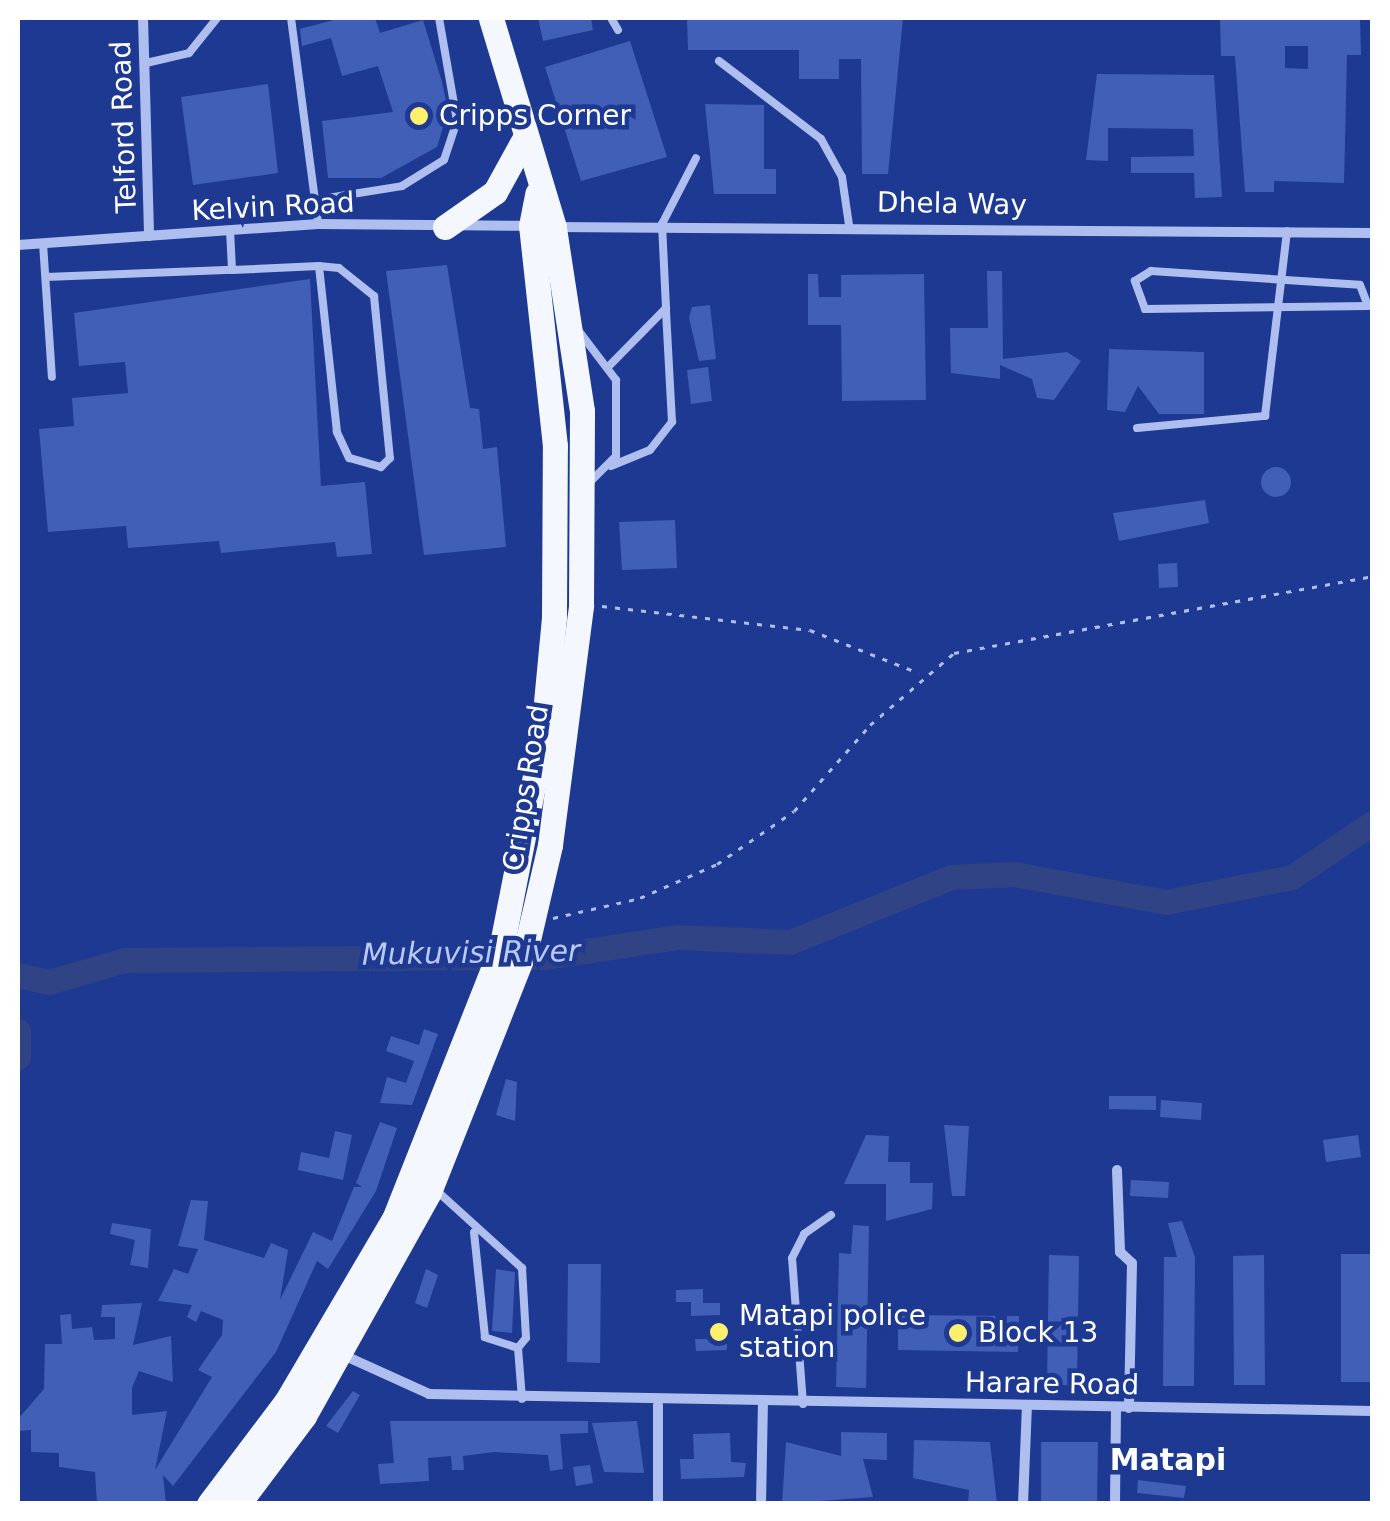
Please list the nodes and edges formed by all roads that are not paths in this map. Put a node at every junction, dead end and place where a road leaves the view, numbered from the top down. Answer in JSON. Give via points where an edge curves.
{"nodes":[{"id":1,"x":143,"y":18,"type":"edge"},
{"id":2,"x":217,"y":18,"type":"edge"},
{"id":3,"x":291,"y":18,"type":"edge"},
{"id":4,"x":450,"y":18,"type":"edge"},
{"id":5,"x":490,"y":18,"type":"edge"},
{"id":6,"x":611,"y":18,"type":"edge"},
{"id":7,"x":439,"y":19,"type":"edge"},
{"id":8,"x":618,"y":30,"type":"dead end"},
{"id":9,"x":719,"y":61,"type":"dead end"},
{"id":10,"x":146,"y":63,"type":"junction"},
{"id":11,"x":523,"y":141,"type":"junction"},
{"id":12,"x":696,"y":158,"type":"dead end"},
{"id":13,"x":315,"y":200,"type":"junction"},
{"id":14,"x":318,"y":224,"type":"junction"},
{"id":15,"x":662,"y":224,"type":"junction"},
{"id":16,"x":849,"y":225,"type":"junction"},
{"id":17,"x":542,"y":227,"type":"junction"},
{"id":18,"x":444,"y":228,"type":"junction"},
{"id":19,"x":230,"y":230,"type":"junction"},
{"id":20,"x":1287,"y":231,"type":"junction"},
{"id":21,"x":1372,"y":232,"type":"edge"},
{"id":22,"x":149,"y":236,"type":"junction"},
{"id":23,"x":43,"y":243,"type":"junction"},
{"id":24,"x":18,"y":245,"type":"edge"},
{"id":25,"x":319,"y":266,"type":"junction"},
{"id":26,"x":232,"y":270,"type":"junction"},
{"id":27,"x":1283,"y":276,"type":"junction"},
{"id":28,"x":46,"y":277,"type":"junction"},
{"id":29,"x":666,"y":308,"type":"junction"},
{"id":30,"x":1280,"y":309,"type":"junction"},
{"id":31,"x":573,"y":325,"type":"junction"},
{"id":32,"x":610,"y":365,"type":"junction"},
{"id":33,"x":52,"y":377,"type":"dead end"},
{"id":34,"x":1137,"y":428,"type":"dead end"},
{"id":35,"x":611,"y":466,"type":"junction"},
{"id":36,"x":584,"y":487,"type":"junction"},
{"id":37,"x":503,"y":980,"type":"junction"},
{"id":38,"x":1118,"y":1170,"type":"dead end"},
{"id":39,"x":432,"y":1186,"type":"junction"},
{"id":40,"x":831,"y":1215,"type":"dead end"},
{"id":41,"x":474,"y":1233,"type":"junction"},
{"id":42,"x":333,"y":1348,"type":"junction"},
{"id":43,"x":518,"y":1348,"type":"junction"},
{"id":44,"x":522,"y":1399,"type":"junction"},
{"id":45,"x":763,"y":1402,"type":"junction"},
{"id":46,"x":803,"y":1404,"type":"junction"},
{"id":47,"x":658,"y":1405,"type":"junction"},
{"id":48,"x":1027,"y":1406,"type":"junction"},
{"id":49,"x":1129,"y":1408,"type":"junction"},
{"id":50,"x":1116,"y":1409,"type":"junction"},
{"id":51,"x":1372,"y":1410,"type":"edge"},
{"id":52,"x":209,"y":1504,"type":"edge"},
{"id":53,"x":238,"y":1504,"type":"edge"},
{"id":54,"x":658,"y":1504,"type":"edge"},
{"id":55,"x":761,"y":1504,"type":"edge"},
{"id":56,"x":1024,"y":1504,"type":"edge"},
{"id":57,"x":1115,"y":1504,"type":"edge"}],
"edges":[{"from":1,"to":10,"type":"street","name":"Telford Road"},
{"from":2,"to":10,"type":"lane","via":[[189,53]]},
{"from":3,"to":13,"type":"lane"},
{"from":4,"to":7,"type":"lane"},
{"from":5,"to":11,"type":"main road","name":"Cripps Road"},
{"from":6,"to":8,"type":"lane"},
{"from":7,"to":13,"type":"lane","via":[[457,110],[444,160],[402,186]]},
{"from":9,"to":16,"type":"lane","via":[[822,140],[842,177]]},
{"from":10,"to":22,"type":"street","name":"Telford Road"},
{"from":11,"to":17,"type":"main road","name":"Cripps Road"},
{"from":11,"to":18,"type":"main road","via":[[495,192]]},
{"from":12,"to":15,"type":"lane"},
{"from":13,"to":14,"type":"lane"},
{"from":14,"to":18,"type":"street","name":"Kelvin Road"},
{"from":14,"to":19,"type":"street","name":"Kelvin Road"},
{"from":15,"to":16,"type":"street","name":"Dhela Way"},
{"from":15,"to":17,"type":"street","name":"Dhela Way"},
{"from":15,"to":29,"type":"lane"},
{"from":16,"to":20,"type":"street","name":"Dhela Way"},
{"from":17,"to":18,"type":"street","name":"Kelvin Road"},
{"from":17,"to":31,"type":"main road","name":"Cripps Road"},
{"from":17,"to":37,"type":"main road","name":"Cripps Road","via":[[555,446],[554,616],[543,734],[501,949]]},
{"from":19,"to":22,"type":"street","name":"Kelvin Road"},
{"from":19,"to":26,"type":"lane"},
{"from":20,"to":21,"type":"street","name":"Dhela Way"},
{"from":20,"to":27,"type":"lane"},
{"from":22,"to":23,"type":"street","name":"Kelvin Road"},
{"from":23,"to":24,"type":"street","name":"Kelvin Road"},
{"from":23,"to":28,"type":"lane"},
{"from":25,"to":25,"type":"lane","via":[[347,270],[374,296],[390,450],[381,467],[358,465],[337,432]]},
{"from":25,"to":26,"type":"lane"},
{"from":26,"to":28,"type":"lane"},
{"from":27,"to":30,"type":"lane"},
{"from":27,"to":30,"type":"lane","via":[[1360,285],[1369,300],[1361,312]]},
{"from":27,"to":30,"type":"lane","via":[[1151,271],[1135,281],[1145,309]]},
{"from":28,"to":33,"type":"lane"},
{"from":29,"to":32,"type":"lane"},
{"from":29,"to":35,"type":"lane","via":[[672,422],[650,450]]},
{"from":30,"to":34,"type":"lane","via":[[1266,416]]},
{"from":31,"to":32,"type":"lane"},
{"from":31,"to":36,"type":"main road","name":"Cripps Road"},
{"from":32,"to":35,"type":"lane","via":[[619,441]]},
{"from":35,"to":36,"type":"lane"},
{"from":36,"to":37,"type":"main road","name":"Cripps Road","via":[[581,605],[530,934]]},
{"from":37,"to":39,"type":"main road","name":"Cripps Road"},
{"from":37,"to":42,"type":"main road","name":"Cripps Road"},
{"from":38,"to":49,"type":"street","via":[[1120,1252],[1132,1262]]},
{"from":39,"to":41,"type":"lane"},
{"from":39,"to":42,"type":"main road","name":"Cripps Road"},
{"from":40,"to":46,"type":"lane","via":[[804,1234],[792,1258]]},
{"from":41,"to":43,"type":"lane","via":[[485,1336]]},
{"from":41,"to":43,"type":"lane","via":[[525,1275]]},
{"from":42,"to":44,"type":"street","name":"Harare Road","via":[[429,1394]]},
{"from":42,"to":52,"type":"main road"},
{"from":42,"to":53,"type":"main road"},
{"from":43,"to":44,"type":"lane"},
{"from":44,"to":47,"type":"street","name":"Harare Road"},
{"from":45,"to":46,"type":"street","name":"Harare Road"},
{"from":45,"to":47,"type":"street","name":"Harare Road"},
{"from":45,"to":55,"type":"street"},
{"from":46,"to":48,"type":"street","name":"Harare Road"},
{"from":47,"to":54,"type":"street"},
{"from":48,"to":50,"type":"street","name":"Harare Road"},
{"from":48,"to":56,"type":"street"},
{"from":49,"to":50,"type":"street","name":"Harare Road"},
{"from":49,"to":51,"type":"street","name":"Harare Road"},
{"from":50,"to":57,"type":"street"}]}
